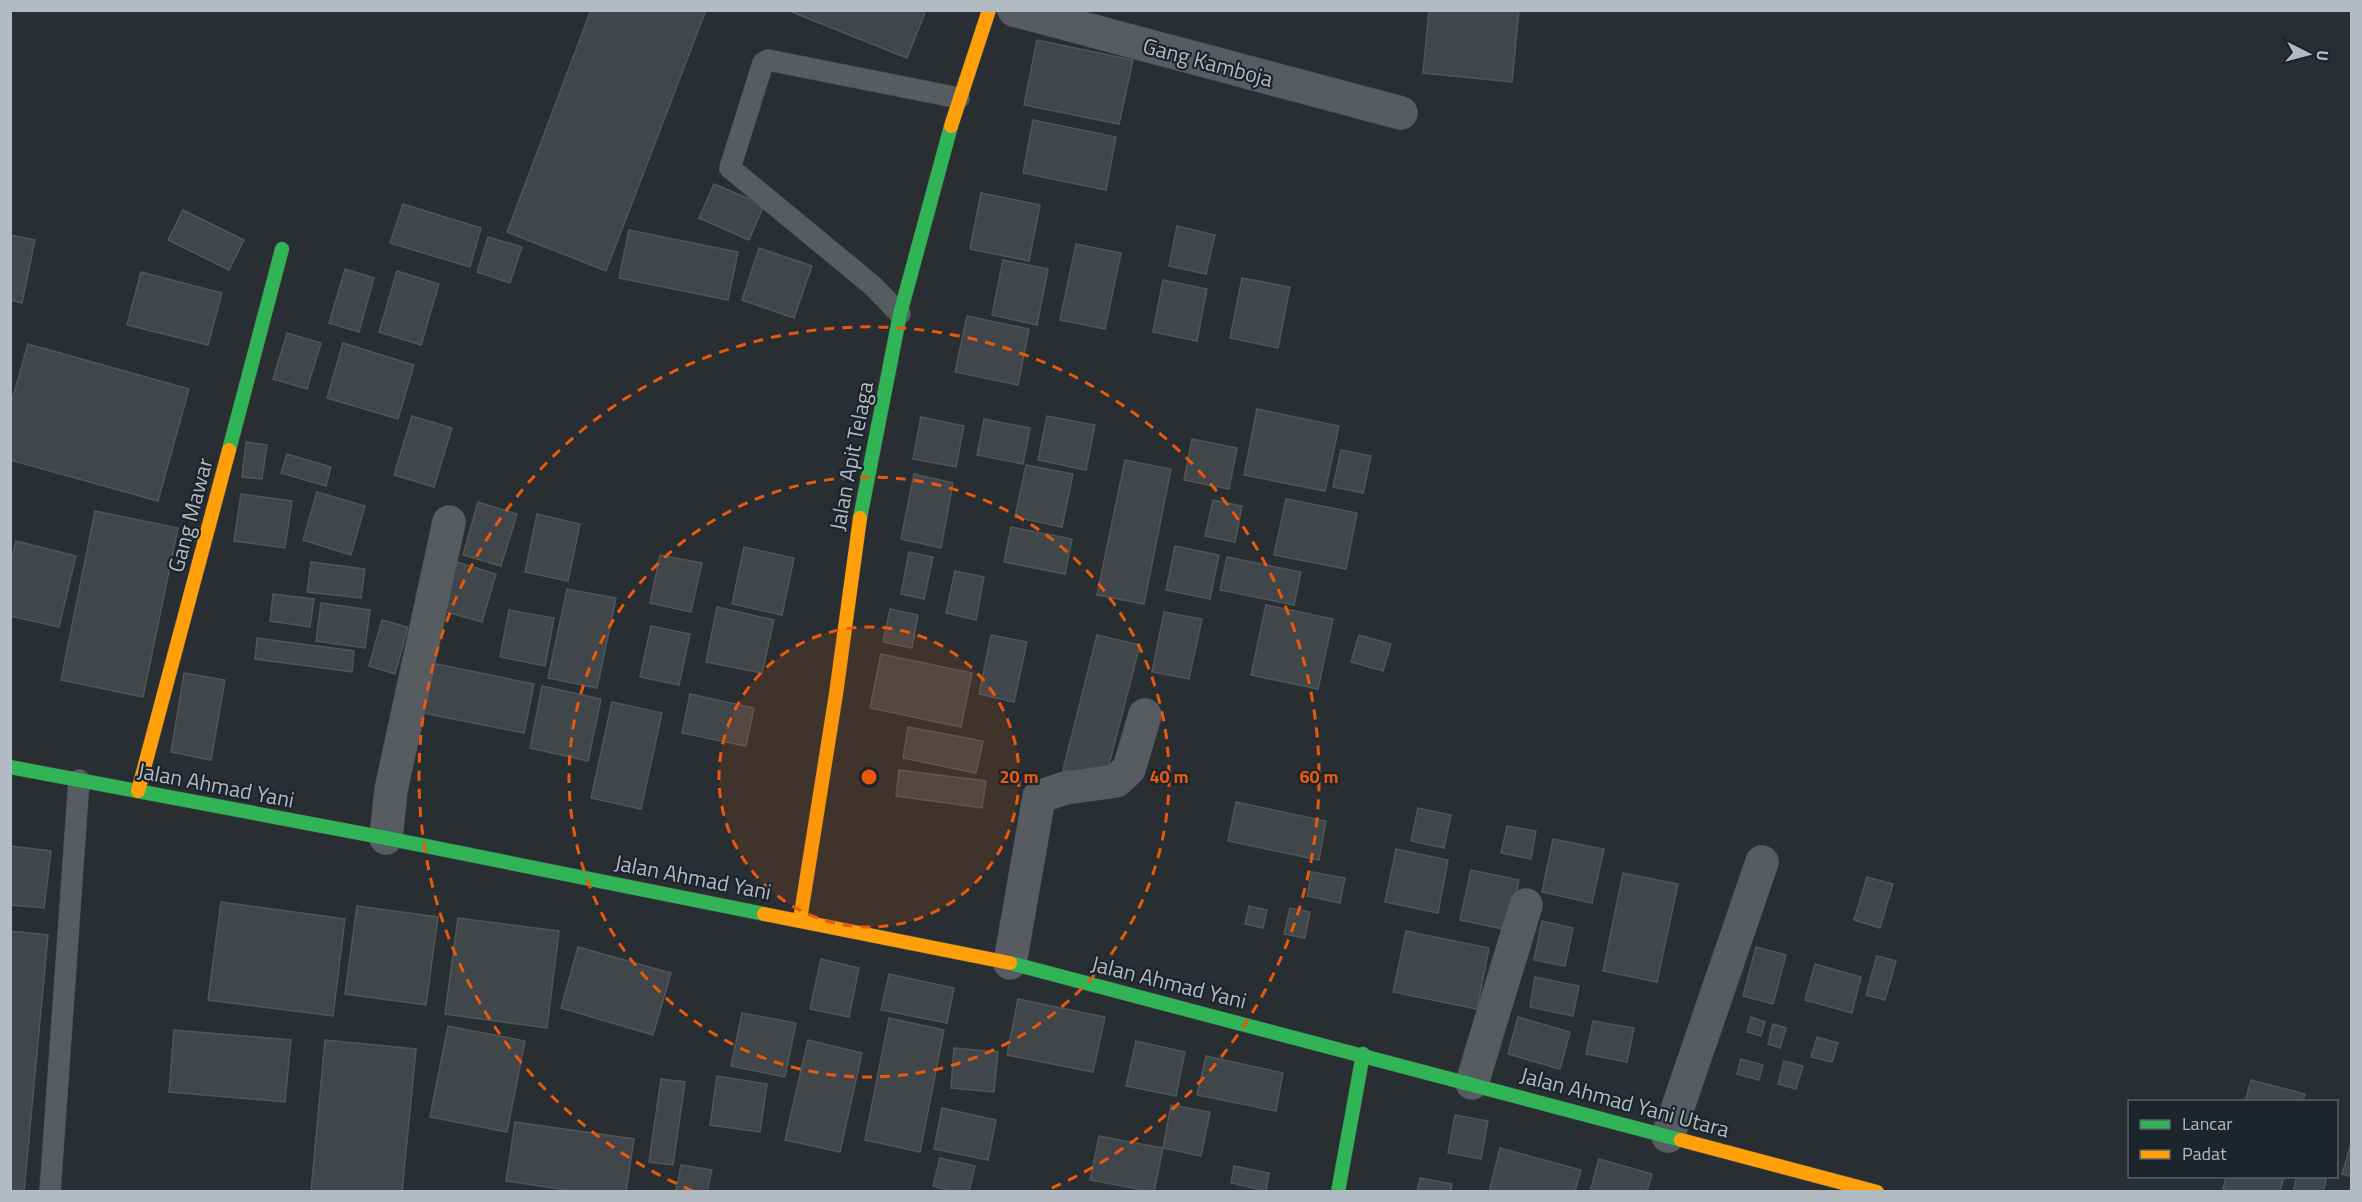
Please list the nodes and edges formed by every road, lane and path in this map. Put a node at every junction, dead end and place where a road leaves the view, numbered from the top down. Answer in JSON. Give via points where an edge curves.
{"nodes":[{"id":1,"x":989,"y":10,"type":"edge"},
{"id":2,"x":1014,"y":10,"type":"edge"},
{"id":3,"x":959,"y":98,"type":"junction"},
{"id":4,"x":1401,"y":113,"type":"dead end"},
{"id":5,"x":282,"y":249,"type":"dead end"},
{"id":6,"x":900,"y":314,"type":"junction"},
{"id":7,"x":449,"y":522,"type":"dead end"},
{"id":8,"x":1145,"y":714,"type":"dead end"},
{"id":9,"x":10,"y":767,"type":"edge"},
{"id":10,"x":79,"y":780,"type":"junction"},
{"id":11,"x":138,"y":791,"type":"junction"},
{"id":12,"x":386,"y":838,"type":"junction"},
{"id":13,"x":1762,"y":861,"type":"dead end"},
{"id":14,"x":1526,"y":905,"type":"dead end"},
{"id":15,"x":800,"y":920,"type":"junction"},
{"id":16,"x":1010,"y":963,"type":"junction"},
{"id":17,"x":1363,"y":1054,"type":"junction"},
{"id":18,"x":1472,"y":1083,"type":"junction"},
{"id":19,"x":1668,"y":1136,"type":"junction"},
{"id":20,"x":50,"y":1191,"type":"edge"},
{"id":21,"x":1338,"y":1191,"type":"edge"},
{"id":22,"x":1877,"y":1191,"type":"edge"}],
"edges":[{"from":1,"to":3,"type":"main road","name":"Jalan Apit Telaga"},
{"from":2,"to":4,"type":"street","name":"Gang Kamboja"},
{"from":3,"to":6,"type":"main road","name":"Jalan Apit Telaga"},
{"from":3,"to":6,"type":"lane","via":[[768,60],[763,63],[730,168],[873,286]]},
{"from":5,"to":11,"type":"main road","name":"Gang Mawar"},
{"from":6,"to":15,"type":"main road","name":"Jalan Apit Telaga","via":[[856,537]]},
{"from":7,"to":12,"type":"street","via":[[391,790]]},
{"from":8,"to":16,"type":"street","via":[[1129,769],[1116,781],[1065,788],[1040,797]]},
{"from":9,"to":10,"type":"main road","name":"Jalan Ahmad Yani"},
{"from":10,"to":11,"type":"main road","name":"Jalan Ahmad Yani"},
{"from":10,"to":20,"type":"lane"},
{"from":11,"to":12,"type":"main road","name":"Jalan Ahmad Yani"},
{"from":12,"to":15,"type":"main road","name":"Jalan Ahmad Yani"},
{"from":13,"to":19,"type":"street"},
{"from":14,"to":18,"type":"street"},
{"from":15,"to":16,"type":"main road","name":"Jalan Ahmad Yani"},
{"from":16,"to":17,"type":"main road","name":"Jalan Ahmad Yani"},
{"from":17,"to":18,"type":"main road","name":"Jalan Ahmad Yani Utara"},
{"from":17,"to":21,"type":"main road"},
{"from":18,"to":19,"type":"main road","name":"Jalan Ahmad Yani Utara"},
{"from":19,"to":22,"type":"main road","name":"Jalan Ahmad Yani Utara"}]}
